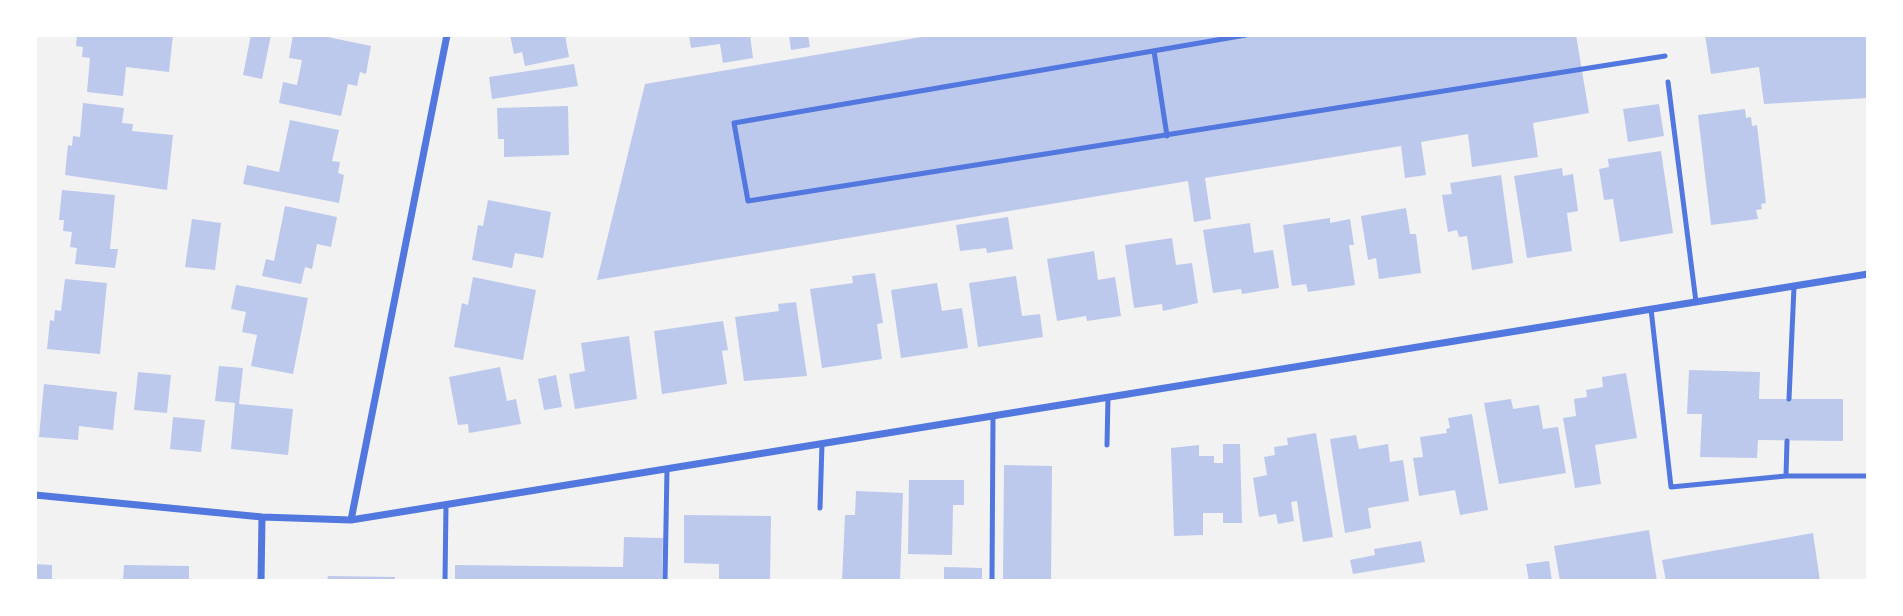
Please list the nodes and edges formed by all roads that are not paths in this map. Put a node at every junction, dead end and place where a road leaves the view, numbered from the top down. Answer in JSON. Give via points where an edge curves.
{"nodes":[{"id":1,"x":447,"y":35,"type":"edge"},
{"id":2,"x":1246,"y":35,"type":"edge"},
{"id":3,"x":1154,"y":51,"type":"junction"},
{"id":4,"x":1665,"y":56,"type":"dead end"},
{"id":5,"x":1668,"y":82,"type":"dead end"},
{"id":6,"x":1167,"y":136,"type":"junction"},
{"id":7,"x":1868,"y":274,"type":"edge"},
{"id":8,"x":1794,"y":286,"type":"junction"},
{"id":9,"x":1696,"y":302,"type":"junction"},
{"id":10,"x":1651,"y":309,"type":"junction"},
{"id":11,"x":1108,"y":397,"type":"junction"},
{"id":12,"x":1789,"y":399,"type":"dead end"},
{"id":13,"x":993,"y":416,"type":"junction"},
{"id":14,"x":1787,"y":441,"type":"dead end"},
{"id":15,"x":822,"y":444,"type":"junction"},
{"id":16,"x":1107,"y":445,"type":"dead end"},
{"id":17,"x":667,"y":469,"type":"junction"},
{"id":18,"x":1786,"y":476,"type":"junction"},
{"id":19,"x":1868,"y":476,"type":"edge"},
{"id":20,"x":35,"y":495,"type":"edge"},
{"id":21,"x":446,"y":505,"type":"junction"},
{"id":22,"x":820,"y":508,"type":"dead end"},
{"id":23,"x":262,"y":517,"type":"junction"},
{"id":24,"x":351,"y":520,"type":"junction"},
{"id":25,"x":261,"y":581,"type":"edge"},
{"id":26,"x":445,"y":581,"type":"edge"},
{"id":27,"x":665,"y":581,"type":"edge"},
{"id":28,"x":992,"y":581,"type":"edge"}],
"edges":[{"from":1,"to":24,"type":"street"},
{"from":2,"to":3,"type":"lane"},
{"from":3,"to":6,"type":"lane"},
{"from":3,"to":6,"type":"lane","via":[[734,123],[748,201]]},
{"from":4,"to":6,"type":"lane"},
{"from":5,"to":9,"type":"lane"},
{"from":7,"to":8,"type":"street"},
{"from":8,"to":9,"type":"street"},
{"from":8,"to":12,"type":"lane"},
{"from":9,"to":10,"type":"street"},
{"from":10,"to":11,"type":"street"},
{"from":10,"to":18,"type":"lane","via":[[1671,487]]},
{"from":11,"to":13,"type":"street"},
{"from":11,"to":16,"type":"lane"},
{"from":13,"to":15,"type":"street"},
{"from":13,"to":28,"type":"lane"},
{"from":14,"to":18,"type":"lane"},
{"from":15,"to":17,"type":"street"},
{"from":15,"to":22,"type":"lane"},
{"from":17,"to":21,"type":"street"},
{"from":17,"to":27,"type":"lane"},
{"from":18,"to":19,"type":"lane"},
{"from":20,"to":23,"type":"street"},
{"from":21,"to":24,"type":"street"},
{"from":21,"to":26,"type":"lane"},
{"from":23,"to":24,"type":"street"},
{"from":23,"to":25,"type":"street"}]}
